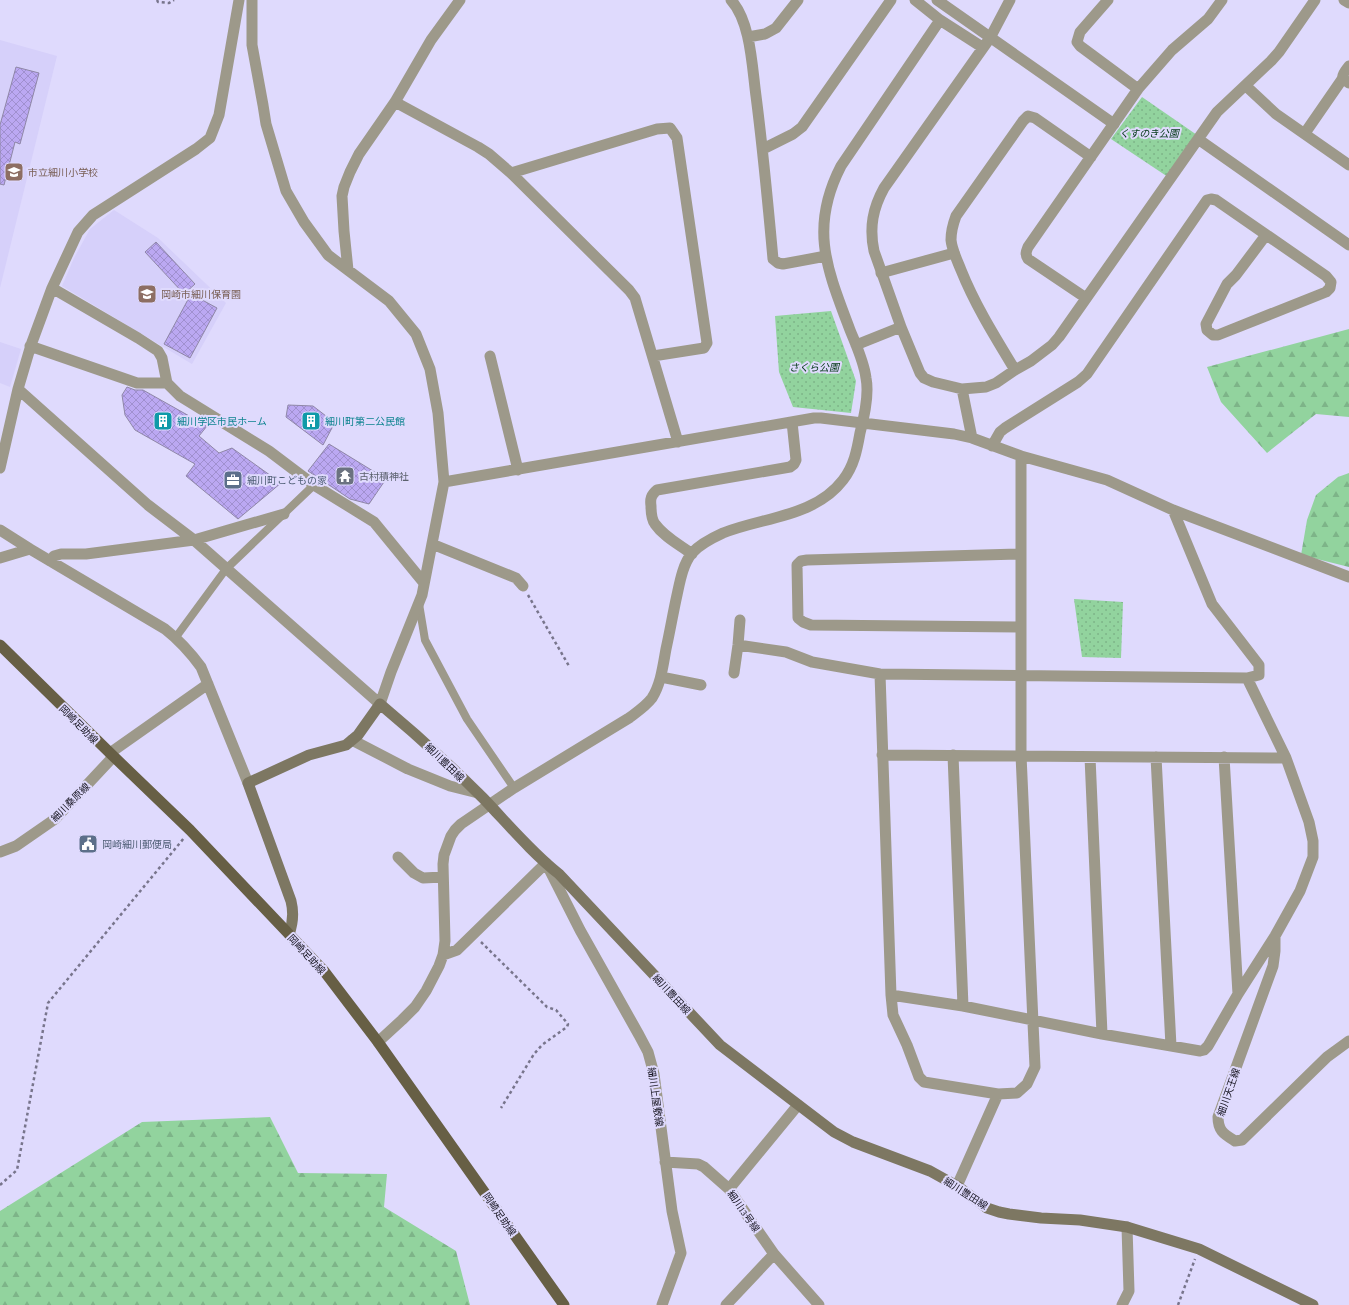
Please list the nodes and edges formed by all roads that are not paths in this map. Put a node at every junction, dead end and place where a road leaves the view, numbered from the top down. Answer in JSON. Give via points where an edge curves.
{"nodes":[{"id":1,"x":238,"y":0,"type":"edge"},
{"id":2,"x":252,"y":0,"type":"edge"},
{"id":3,"x":460,"y":0,"type":"edge"},
{"id":4,"x":731,"y":0,"type":"edge"},
{"id":5,"x":798,"y":0,"type":"edge"},
{"id":6,"x":891,"y":0,"type":"edge"},
{"id":7,"x":915,"y":0,"type":"edge"},
{"id":8,"x":937,"y":0,"type":"edge"},
{"id":9,"x":1010,"y":0,"type":"edge"},
{"id":10,"x":1108,"y":0,"type":"edge"},
{"id":11,"x":1222,"y":0,"type":"edge"},
{"id":12,"x":1315,"y":0,"type":"edge"},
{"id":13,"x":1344,"y":0,"type":"edge"},
{"id":14,"x":1349,"y":3,"type":"edge"},
{"id":15,"x":940,"y":20,"type":"junction"},
{"id":16,"x":748,"y":37,"type":"junction"},
{"id":17,"x":990,"y":38,"type":"junction"},
{"id":18,"x":982,"y":48,"type":"junction"},
{"id":19,"x":1349,"y":66,"type":"edge"},
{"id":20,"x":1346,"y":80,"type":"edge"},
{"id":21,"x":1246,"y":86,"type":"junction"},
{"id":22,"x":1138,"y":89,"type":"junction"},
{"id":23,"x":396,"y":102,"type":"junction"},
{"id":24,"x":1114,"y":124,"type":"junction"},
{"id":25,"x":1305,"y":134,"type":"junction"},
{"id":26,"x":1198,"y":139,"type":"junction"},
{"id":27,"x":763,"y":149,"type":"junction"},
{"id":28,"x":1091,"y":157,"type":"junction"},
{"id":29,"x":1349,"y":165,"type":"edge"},
{"id":30,"x":511,"y":173,"type":"junction"},
{"id":31,"x":1266,"y":235,"type":"junction"},
{"id":32,"x":1349,"y":245,"type":"edge"},
{"id":33,"x":954,"y":252,"type":"junction"},
{"id":34,"x":826,"y":256,"type":"junction"},
{"id":35,"x":348,"y":270,"type":"junction"},
{"id":36,"x":881,"y":273,"type":"junction"},
{"id":37,"x":52,"y":288,"type":"junction"},
{"id":38,"x":1086,"y":298,"type":"junction"},
{"id":39,"x":901,"y":328,"type":"junction"},
{"id":40,"x":856,"y":345,"type":"junction"},
{"id":41,"x":30,"y":346,"type":"junction"},
{"id":42,"x":490,"y":356,"type":"dead end"},
{"id":43,"x":653,"y":356,"type":"junction"},
{"id":44,"x":1015,"y":370,"type":"junction"},
{"id":45,"x":167,"y":383,"type":"junction"},
{"id":46,"x":18,"y":389,"type":"junction"},
{"id":47,"x":962,"y":389,"type":"junction"},
{"id":48,"x":792,"y":422,"type":"junction"},
{"id":49,"x":863,"y":423,"type":"junction"},
{"id":50,"x":972,"y":438,"type":"junction"},
{"id":51,"x":678,"y":442,"type":"junction"},
{"id":52,"x":992,"y":446,"type":"junction"},
{"id":53,"x":1021,"y":456,"type":"junction"},
{"id":54,"x":0,"y":468,"type":"edge"},
{"id":55,"x":518,"y":470,"type":"junction"},
{"id":56,"x":444,"y":482,"type":"junction"},
{"id":57,"x":314,"y":485,"type":"junction"},
{"id":58,"x":1173,"y":510,"type":"junction"},
{"id":59,"x":284,"y":514,"type":"junction"},
{"id":60,"x":0,"y":530,"type":"edge"},
{"id":61,"x":194,"y":540,"type":"junction"},
{"id":62,"x":432,"y":544,"type":"junction"},
{"id":63,"x":30,"y":549,"type":"junction"},
{"id":64,"x":692,"y":554,"type":"junction"},
{"id":65,"x":1020,"y":554,"type":"junction"},
{"id":66,"x":0,"y":558,"type":"edge"},
{"id":67,"x":50,"y":561,"type":"junction"},
{"id":68,"x":226,"y":569,"type":"junction"},
{"id":69,"x":1349,"y":577,"type":"edge"},
{"id":70,"x":424,"y":583,"type":"junction"},
{"id":71,"x":523,"y":586,"type":"road end"},
{"id":72,"x":419,"y":603,"type":"junction"},
{"id":73,"x":740,"y":620,"type":"dead end"},
{"id":74,"x":1021,"y":627,"type":"junction"},
{"id":75,"x":176,"y":637,"type":"junction"},
{"id":76,"x":738,"y":645,"type":"junction"},
{"id":77,"x":0,"y":646,"type":"edge"},
{"id":78,"x":734,"y":673,"type":"dead end"},
{"id":79,"x":880,"y":674,"type":"junction"},
{"id":80,"x":1021,"y":676,"type":"junction"},
{"id":81,"x":661,"y":677,"type":"junction"},
{"id":82,"x":1247,"y":678,"type":"junction"},
{"id":83,"x":208,"y":684,"type":"junction"},
{"id":84,"x":700,"y":685,"type":"dead end"},
{"id":85,"x":380,"y":704,"type":"junction"},
{"id":86,"x":352,"y":740,"type":"junction"},
{"id":87,"x":111,"y":755,"type":"junction"},
{"id":88,"x":882,"y":755,"type":"junction"},
{"id":89,"x":953,"y":755,"type":"junction"},
{"id":90,"x":1021,"y":755,"type":"junction"},
{"id":91,"x":1090,"y":757,"type":"junction"},
{"id":92,"x":1156,"y":757,"type":"junction"},
{"id":93,"x":1224,"y":757,"type":"junction"},
{"id":94,"x":1286,"y":758,"type":"junction"},
{"id":95,"x":248,"y":783,"type":"junction"},
{"id":96,"x":514,"y":788,"type":"junction"},
{"id":97,"x":478,"y":793,"type":"junction"},
{"id":98,"x":489,"y":805,"type":"junction"},
{"id":99,"x":0,"y":852,"type":"edge"},
{"id":100,"x":398,"y":857,"type":"dead end"},
{"id":101,"x":546,"y":863,"type":"junction"},
{"id":102,"x":443,"y":877,"type":"junction"},
{"id":103,"x":289,"y":934,"type":"junction"},
{"id":104,"x":1275,"y":936,"type":"junction"},
{"id":105,"x":443,"y":955,"type":"junction"},
{"id":106,"x":1238,"y":994,"type":"junction"},
{"id":107,"x":891,"y":995,"type":"junction"},
{"id":108,"x":963,"y":1006,"type":"junction"},
{"id":109,"x":1033,"y":1020,"type":"junction"},
{"id":110,"x":1102,"y":1034,"type":"junction"},
{"id":111,"x":1349,"y":1041,"type":"edge"},
{"id":112,"x":378,"y":1042,"type":"junction"},
{"id":113,"x":1172,"y":1046,"type":"junction"},
{"id":114,"x":998,"y":1094,"type":"junction"},
{"id":115,"x":798,"y":1105,"type":"junction"},
{"id":116,"x":665,"y":1162,"type":"junction"},
{"id":117,"x":957,"y":1186,"type":"junction"},
{"id":118,"x":729,"y":1189,"type":"junction"},
{"id":119,"x":1127,"y":1227,"type":"junction"},
{"id":120,"x":774,"y":1254,"type":"junction"},
{"id":121,"x":564,"y":1305,"type":"edge"},
{"id":122,"x":662,"y":1305,"type":"edge"},
{"id":123,"x":726,"y":1305,"type":"edge"},
{"id":124,"x":819,"y":1305,"type":"edge"},
{"id":125,"x":1122,"y":1305,"type":"edge"},
{"id":126,"x":1313,"y":1305,"type":"edge"}],
"edges":[{"from":1,"to":37,"type":"street","via":[[219,115],[210,138],[93,216],[78,232]]},
{"from":2,"to":35,"type":"street","via":[[252,44],[262,105],[286,191],[328,255]]},
{"from":3,"to":23,"type":"street","via":[[431,40]]},
{"from":4,"to":16,"type":"street","via":[[740,12]]},
{"from":5,"to":16,"type":"street","via":[[776,28],[765,34]]},
{"from":6,"to":27,"type":"street","via":[[802,127],[794,134]]},
{"from":7,"to":15,"type":"street"},
{"from":8,"to":17,"type":"street"},
{"from":9,"to":17,"type":"street"},
{"from":10,"to":22,"type":"street","via":[[1080,32],[1077,42]]},
{"from":11,"to":22,"type":"street","via":[[1208,19],[1172,50]]},
{"from":12,"to":21,"type":"street","via":[[1279,52]]},
{"from":13,"to":14,"type":"street"},
{"from":15,"to":18,"type":"street"},
{"from":15,"to":34,"type":"street","via":[[834,179],[824,218]]},
{"from":16,"to":27,"type":"street"},
{"from":17,"to":18,"type":"street"},
{"from":17,"to":24,"type":"street"},
{"from":18,"to":36,"type":"street","via":[[879,198],[873,215],[871,235]]},
{"from":19,"to":20,"type":"street","via":[[1343,75]]},
{"from":20,"to":25,"type":"street"},
{"from":21,"to":25,"type":"street","via":[[1276,114]]},
{"from":21,"to":26,"type":"street","via":[[1217,112]]},
{"from":22,"to":24,"type":"street"},
{"from":23,"to":30,"type":"street","via":[[478,147]]},
{"from":23,"to":35,"type":"street","via":[[359,154],[344,187],[342,196]]},
{"from":24,"to":28,"type":"street"},
{"from":25,"to":29,"type":"street"},
{"from":26,"to":32,"type":"street"},
{"from":26,"to":38,"type":"street"},
{"from":27,"to":34,"type":"street","via":[[773,259],[783,264]]},
{"from":28,"to":33,"type":"street","via":[[1035,118],[1028,116],[956,216],[951,233]]},
{"from":28,"to":38,"type":"street","via":[[1026,252],[1028,259]]},
{"from":30,"to":43,"type":"street","via":[[629,290],[635,298]]},
{"from":30,"to":43,"type":"street","via":[[657,129],[670,128],[675,133],[707,343],[704,348]]},
{"from":31,"to":31,"type":"street","via":[[1326,276],[1331,282],[1330,288],[1326,292],[1218,336],[1213,335],[1207,330],[1206,324],[1227,284]]},
{"from":31,"to":52,"type":"street","via":[[1216,200],[1207,200],[1087,374],[1004,428]]},
{"from":33,"to":36,"type":"street"},
{"from":33,"to":44,"type":"street","via":[[970,292]]},
{"from":34,"to":40,"type":"street"},
{"from":35,"to":56,"type":"street","via":[[389,301],[416,334],[430,369],[438,413]]},
{"from":36,"to":39,"type":"street"},
{"from":37,"to":41,"type":"street"},
{"from":37,"to":45,"type":"street","via":[[158,351]]},
{"from":38,"to":44,"type":"street","via":[[1066,329],[1052,344]]},
{"from":39,"to":40,"type":"street"},
{"from":39,"to":47,"type":"street","via":[[924,378]]},
{"from":40,"to":49,"type":"street","via":[[867,387]]},
{"from":41,"to":45,"type":"street","via":[[137,383]]},
{"from":41,"to":46,"type":"street"},
{"from":42,"to":55,"type":"street"},
{"from":43,"to":51,"type":"street"},
{"from":44,"to":47,"type":"street","via":[[986,387]]},
{"from":45,"to":57,"type":"street","via":[[180,396],[269,451]]},
{"from":46,"to":54,"type":"street"},
{"from":46,"to":61,"type":"street","via":[[148,505]]},
{"from":47,"to":50,"type":"street"},
{"from":48,"to":49,"type":"street","via":[[821,418]]},
{"from":48,"to":51,"type":"street"},
{"from":48,"to":64,"type":"street","via":[[796,460],[790,467],[657,490],[652,494],[650,499],[655,524],[668,538]]},
{"from":49,"to":50,"type":"street"},
{"from":49,"to":64,"type":"street","via":[[851,468],[842,482],[819,503],[725,532],[704,543]]},
{"from":50,"to":52,"type":"street"},
{"from":51,"to":55,"type":"street"},
{"from":52,"to":53,"type":"street"},
{"from":53,"to":58,"type":"street","via":[[1107,480]]},
{"from":53,"to":65,"type":"street"},
{"from":55,"to":56,"type":"street"},
{"from":56,"to":62,"type":"street"},
{"from":57,"to":59,"type":"lane"},
{"from":57,"to":70,"type":"street","via":[[374,522]]},
{"from":58,"to":69,"type":"street"},
{"from":58,"to":82,"type":"street","via":[[1212,604],[1258,665],[1259,675]]},
{"from":59,"to":61,"type":"street"},
{"from":59,"to":68,"type":"lane"},
{"from":60,"to":63,"type":"street"},
{"from":61,"to":67,"type":"street","via":[[86,554],[61,554],[54,556]]},
{"from":61,"to":68,"type":"street"},
{"from":62,"to":70,"type":"street"},
{"from":62,"to":71,"type":"street","via":[[516,578]]},
{"from":63,"to":66,"type":"street"},
{"from":63,"to":67,"type":"street"},
{"from":64,"to":81,"type":"street","via":[[679,583]]},
{"from":65,"to":74,"type":"street"},
{"from":65,"to":74,"type":"street","via":[[807,560],[797,565],[798,618],[812,625]]},
{"from":67,"to":75,"type":"street"},
{"from":68,"to":75,"type":"lane"},
{"from":68,"to":85,"type":"street"},
{"from":70,"to":72,"type":"street"},
{"from":72,"to":85,"type":"street"},
{"from":72,"to":96,"type":"lane","via":[[425,640],[468,719]]},
{"from":73,"to":76,"type":"street"},
{"from":74,"to":80,"type":"street"},
{"from":75,"to":83,"type":"street","via":[[201,667]]},
{"from":76,"to":78,"type":"street"},
{"from":76,"to":79,"type":"street","via":[[786,652],[812,662]]},
{"from":77,"to":87,"type":"main road","name":"岡崎足助線"},
{"from":79,"to":80,"type":"street"},
{"from":79,"to":88,"type":"street"},
{"from":80,"to":82,"type":"street"},
{"from":80,"to":90,"type":"street"},
{"from":81,"to":84,"type":"street"},
{"from":81,"to":96,"type":"street","via":[[652,697],[629,718]]},
{"from":82,"to":94,"type":"street"},
{"from":83,"to":87,"type":"street","name":"細川桑原線"},
{"from":83,"to":95,"type":"street"},
{"from":85,"to":86,"type":"main road"},
{"from":85,"to":97,"type":"main road","name":"細川豊田線"},
{"from":86,"to":95,"type":"main road","via":[[346,745],[309,755]]},
{"from":86,"to":97,"type":"street","via":[[408,769],[450,786]]},
{"from":87,"to":99,"type":"street","name":"細川桑原線","via":[[55,819],[16,846]]},
{"from":87,"to":103,"type":"main road","name":"岡崎足助線","via":[[190,830]]},
{"from":88,"to":89,"type":"street"},
{"from":88,"to":107,"type":"street"},
{"from":89,"to":90,"type":"street"},
{"from":89,"to":108,"type":"street"},
{"from":90,"to":91,"type":"street"},
{"from":90,"to":109,"type":"street"},
{"from":91,"to":92,"type":"street"},
{"from":91,"to":110,"type":"street"},
{"from":92,"to":93,"type":"street"},
{"from":92,"to":113,"type":"street"},
{"from":93,"to":94,"type":"street"},
{"from":93,"to":106,"type":"street"},
{"from":94,"to":104,"type":"street","via":[[1310,822],[1313,857],[1300,891]]},
{"from":95,"to":103,"type":"main road","via":[[292,901],[293,923]]},
{"from":96,"to":98,"type":"street"},
{"from":97,"to":98,"type":"main road","name":"細川豊田線"},
{"from":98,"to":101,"type":"main road","name":"細川豊田線"},
{"from":98,"to":102,"type":"street","via":[[455,830],[444,854]]},
{"from":100,"to":102,"type":"street","via":[[423,878]]},
{"from":101,"to":105,"type":"street","via":[[457,950]]},
{"from":101,"to":115,"type":"main road","name":"細川豊田線","via":[[720,1045]]},
{"from":101,"to":116,"type":"street","name":"細川上屋敷線","via":[[648,1052],[654,1074]]},
{"from":102,"to":105,"type":"street"},
{"from":103,"to":112,"type":"main road","name":"岡崎足助線","via":[[324,971]]},
{"from":104,"to":106,"type":"street"},
{"from":104,"to":111,"type":"street","name":"細川天王線","via":[[1273,966],[1218,1117],[1221,1131],[1235,1142],[1242,1140],[1326,1056]]},
{"from":105,"to":112,"type":"street","via":[[426,991],[415,1007]]},
{"from":106,"to":113,"type":"street","via":[[1204,1050]]},
{"from":107,"to":108,"type":"street"},
{"from":107,"to":114,"type":"street","via":[[893,1015],[919,1077],[924,1082]]},
{"from":108,"to":109,"type":"street"},
{"from":109,"to":110,"type":"street"},
{"from":109,"to":114,"type":"street","via":[[1033,1074],[1017,1093]]},
{"from":110,"to":113,"type":"street"},
{"from":112,"to":121,"type":"main road","name":"岡崎足助線"},
{"from":114,"to":117,"type":"street"},
{"from":115,"to":117,"type":"main road","name":"細川豊田線","via":[[843,1138],[930,1172]]},
{"from":115,"to":118,"type":"street"},
{"from":116,"to":118,"type":"street","name":"細川13号線","via":[[698,1164]]},
{"from":116,"to":122,"type":"street","name":"細川上屋敷線","via":[[681,1253]]},
{"from":117,"to":119,"type":"main road","name":"細川豊田線","via":[[987,1208],[999,1212]]},
{"from":118,"to":120,"type":"street","name":"細川13号線"},
{"from":119,"to":125,"type":"street","via":[[1129,1291]]},
{"from":119,"to":126,"type":"main road","name":"細川豊田線","via":[[1199,1249]]},
{"from":120,"to":123,"type":"street"},
{"from":120,"to":124,"type":"street","name":"細川13号線"}]}
